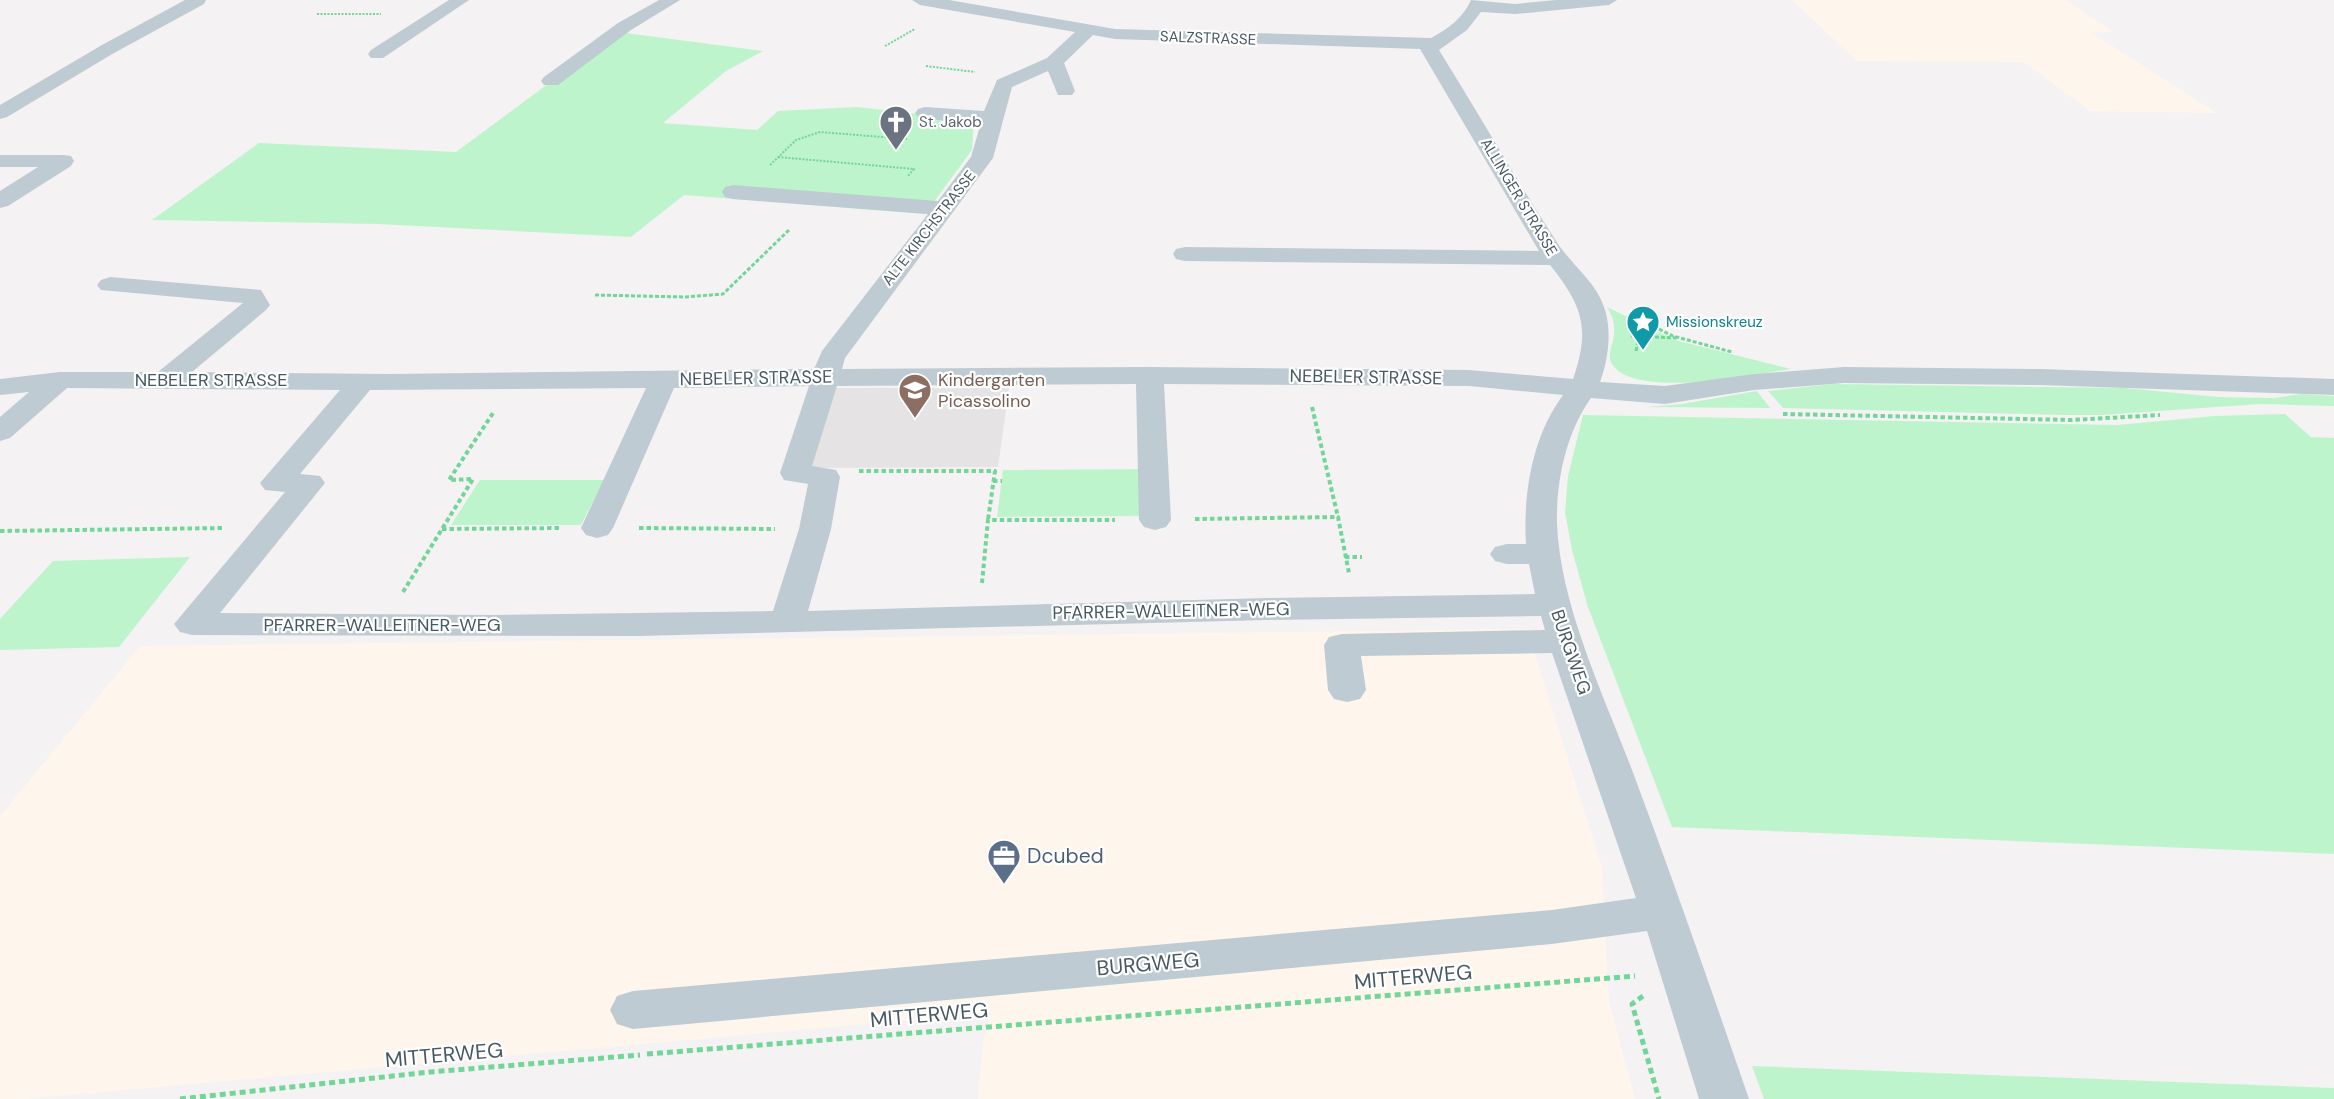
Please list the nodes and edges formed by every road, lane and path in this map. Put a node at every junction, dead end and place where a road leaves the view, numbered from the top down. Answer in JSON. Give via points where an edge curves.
{"nodes":[{"id":1,"x":198,"y":0,"type":"edge"},
{"id":2,"x":461,"y":0,"type":"edge"},
{"id":3,"x":672,"y":0,"type":"edge"},
{"id":4,"x":920,"y":0,"type":"edge"},
{"id":5,"x":1609,"y":0,"type":"edge"},
{"id":6,"x":1478,"y":4,"type":"edge"},
{"id":7,"x":1087,"y":31,"type":"junction"},
{"id":8,"x":1434,"y":44,"type":"junction"},
{"id":9,"x":377,"y":54,"type":"dead end"},
{"id":10,"x":1054,"y":62,"type":"junction"},
{"id":11,"x":551,"y":81,"type":"dead end"},
{"id":12,"x":1065,"y":91,"type":"dead end"},
{"id":13,"x":0,"y":113,"type":"edge"},
{"id":14,"x":925,"y":113,"type":"dead end"},
{"id":15,"x":992,"y":118,"type":"junction"},
{"id":16,"x":912,"y":139,"type":"dead end"},
{"id":17,"x":0,"y":161,"type":"edge"},
{"id":18,"x":738,"y":193,"type":"joint"},
{"id":19,"x":0,"y":201,"type":"edge"},
{"id":20,"x":943,"y":208,"type":"junction"},
{"id":21,"x":796,"y":227,"type":"dead end"},
{"id":22,"x":1185,"y":254,"type":"dead end"},
{"id":23,"x":1556,"y":258,"type":"junction"},
{"id":24,"x":110,"y":285,"type":"dead end"},
{"id":25,"x":1580,"y":285,"type":"junction"},
{"id":26,"x":595,"y":295,"type":"dead end"},
{"id":27,"x":1594,"y":333,"type":"junction"},
{"id":28,"x":1639,"y":336,"type":"junction"},
{"id":29,"x":1684,"y":339,"type":"junction"},
{"id":30,"x":1636,"y":351,"type":"dead end"},
{"id":31,"x":1732,"y":352,"type":"dead end"},
{"id":32,"x":1150,"y":375,"type":"junction"},
{"id":33,"x":825,"y":376,"type":"junction"},
{"id":34,"x":1305,"y":376,"type":"junction"},
{"id":35,"x":664,"y":379,"type":"junction"},
{"id":36,"x":60,"y":380,"type":"junction"},
{"id":37,"x":166,"y":380,"type":"junction"},
{"id":38,"x":514,"y":381,"type":"junction"},
{"id":39,"x":362,"y":382,"type":"junction"},
{"id":40,"x":2334,"y":387,"type":"edge"},
{"id":41,"x":5,"y":390,"type":"edge"},
{"id":42,"x":1582,"y":390,"type":"junction"},
{"id":43,"x":1772,"y":414,"type":"dead end"},
{"id":44,"x":2167,"y":415,"type":"dead end"},
{"id":45,"x":0,"y":432,"type":"edge"},
{"id":46,"x":825,"y":477,"type":"junction"},
{"id":47,"x":993,"y":481,"type":"junction"},
{"id":48,"x":1002,"y":481,"type":"dead end"},
{"id":49,"x":1000,"y":497,"type":"dead end"},
{"id":50,"x":468,"y":498,"type":"dead end"},
{"id":51,"x":991,"y":498,"type":"junction"},
{"id":52,"x":461,"y":499,"type":"junction"},
{"id":53,"x":1338,"y":518,"type":"dead end"},
{"id":54,"x":1155,"y":519,"type":"dead end"},
{"id":55,"x":988,"y":520,"type":"dead end"},
{"id":56,"x":274,"y":528,"type":"junction"},
{"id":57,"x":597,"y":528,"type":"dead end"},
{"id":58,"x":0,"y":531,"type":"edge"},
{"id":59,"x":1507,"y":554,"type":"dead end"},
{"id":60,"x":1545,"y":554,"type":"junction"},
{"id":61,"x":1345,"y":557,"type":"dead end"},
{"id":62,"x":1362,"y":557,"type":"dead end"},
{"id":63,"x":787,"y":622,"type":"junction"},
{"id":64,"x":1560,"y":623,"type":"junction"},
{"id":65,"x":382,"y":626,"type":"junction"},
{"id":66,"x":1347,"y":690,"type":"dead end"},
{"id":67,"x":1663,"y":912,"type":"junction"},
{"id":68,"x":1681,"y":972,"type":"junction"},
{"id":69,"x":633,"y":1010,"type":"dead end"},
{"id":70,"x":180,"y":1099,"type":"edge"},
{"id":71,"x":1724,"y":1099,"type":"edge"}],
"edges":[{"from":1,"to":13,"type":"street"},
{"from":2,"to":9,"type":"street"},
{"from":3,"to":11,"type":"street","via":[[618,32]]},
{"from":4,"to":7,"type":"street","name":"SALZSTRASSE"},
{"from":5,"to":6,"type":"street","via":[[1515,9]]},
{"from":6,"to":8,"type":"street","via":[[1447,38]]},
{"from":7,"to":8,"type":"street","name":"SALZSTRASSE"},
{"from":7,"to":10,"type":"street","name":"ALTE KIRCHSTRASSE"},
{"from":8,"to":23,"type":"street","name":"ALLINGER STRASSE","via":[[1429,49]]},
{"from":10,"to":12,"type":"street"},
{"from":10,"to":15,"type":"street","name":"ALTE KIRCHSTRASSE","via":[[1004,84]]},
{"from":14,"to":15,"type":"street"},
{"from":15,"to":20,"type":"street","name":"ALTE KIRCHSTRASSE","via":[[982,158]]},
{"from":16,"to":18,"type":"path","via":[[820,132],[808,135],[796,140]]},
{"from":17,"to":19,"type":"street","via":[[63,161]]},
{"from":18,"to":20,"type":"street"},
{"from":20,"to":33,"type":"street","name":"ALTE KIRCHSTRASSE","via":[[832,357]]},
{"from":21,"to":26,"type":"path","via":[[786,230],[775,241],[776,245],[723,294]]},
{"from":22,"to":23,"type":"street"},
{"from":23,"to":25,"type":"street","name":"ALLINGER STRASSE"},
{"from":24,"to":37,"type":"street","via":[[252,295],[257,305]]},
{"from":25,"to":27,"type":"street","name":"ALLINGER STRASSE","via":[[1592,310]]},
{"from":25,"to":29,"type":"path","via":[[1636,318]]},
{"from":27,"to":28,"type":"path"},
{"from":27,"to":42,"type":"street","name":"ALLINGER STRASSE","via":[[1590,370]]},
{"from":28,"to":29,"type":"path"},
{"from":28,"to":30,"type":"path"},
{"from":29,"to":31,"type":"path"},
{"from":32,"to":33,"type":"street","name":"NEBELER STRASSE","via":[[1078,385],[1019,387]]},
{"from":32,"to":34,"type":"street","name":"NEBELER STRASSE"},
{"from":32,"to":54,"type":"street"},
{"from":33,"to":35,"type":"street","name":"NEBELER STRASSE"},
{"from":33,"to":46,"type":"street","via":[[795,473]]},
{"from":34,"to":42,"type":"street","name":"NEBELER STRASSE","via":[[1469,378]]},
{"from":34,"to":53,"type":"path"},
{"from":35,"to":38,"type":"street","name":"NEBELER STRASSE","via":[[595,388]]},
{"from":35,"to":57,"type":"street"},
{"from":36,"to":37,"type":"street","name":"NEBELER STRASSE"},
{"from":36,"to":41,"type":"street","name":"NEBELER STRASSE"},
{"from":36,"to":45,"type":"street"},
{"from":37,"to":39,"type":"street","name":"NEBELER STRASSE"},
{"from":38,"to":39,"type":"street","name":"NEBELER STRASSE"},
{"from":38,"to":52,"type":"path","via":[[449,480],[472,480]]},
{"from":39,"to":56,"type":"street","name":"PFARRER-WALLEITNER-WEG","via":[[276,483],[309,483]]},
{"from":40,"to":42,"type":"street","name":"NEBELER STRASSE","via":[[1844,375],[1754,382],[1665,395]]},
{"from":42,"to":60,"type":"street","name":"BURGWEG","via":[[1569,408],[1550,460],[1541,512]]},
{"from":43,"to":44,"type":"path","via":[[2072,420]]},
{"from":46,"to":47,"type":"path","via":[[846,471],[995,471]]},
{"from":46,"to":63,"type":"street","via":[[815,529]]},
{"from":47,"to":48,"type":"path"},
{"from":47,"to":51,"type":"path"},
{"from":49,"to":51,"type":"path"},
{"from":50,"to":52,"type":"path"},
{"from":51,"to":55,"type":"path"},
{"from":52,"to":65,"type":"path"},
{"from":56,"to":58,"type":"path"},
{"from":56,"to":65,"type":"street","name":"PFARRER-WALLEITNER-WEG","via":[[192,624]]},
{"from":59,"to":60,"type":"street"},
{"from":60,"to":64,"type":"street","name":"BURGWEG"},
{"from":61,"to":62,"type":"path"},
{"from":63,"to":64,"type":"street","name":"PFARRER-WALLEITNER-WEG","via":[[1355,606]]},
{"from":63,"to":65,"type":"street","name":"PFARRER-WALLEITNER-WEG"},
{"from":64,"to":66,"type":"street","via":[[1342,645]]},
{"from":64,"to":67,"type":"street","name":"BURGWEG"},
{"from":67,"to":68,"type":"street","name":"BURGWEG"},
{"from":67,"to":69,"type":"street","name":"BURGWEG","via":[[1552,927]]},
{"from":68,"to":70,"type":"path","name":"MITTERWEG","via":[[430,1072]]},
{"from":68,"to":71,"type":"street","name":"BURGWEG"}]}
